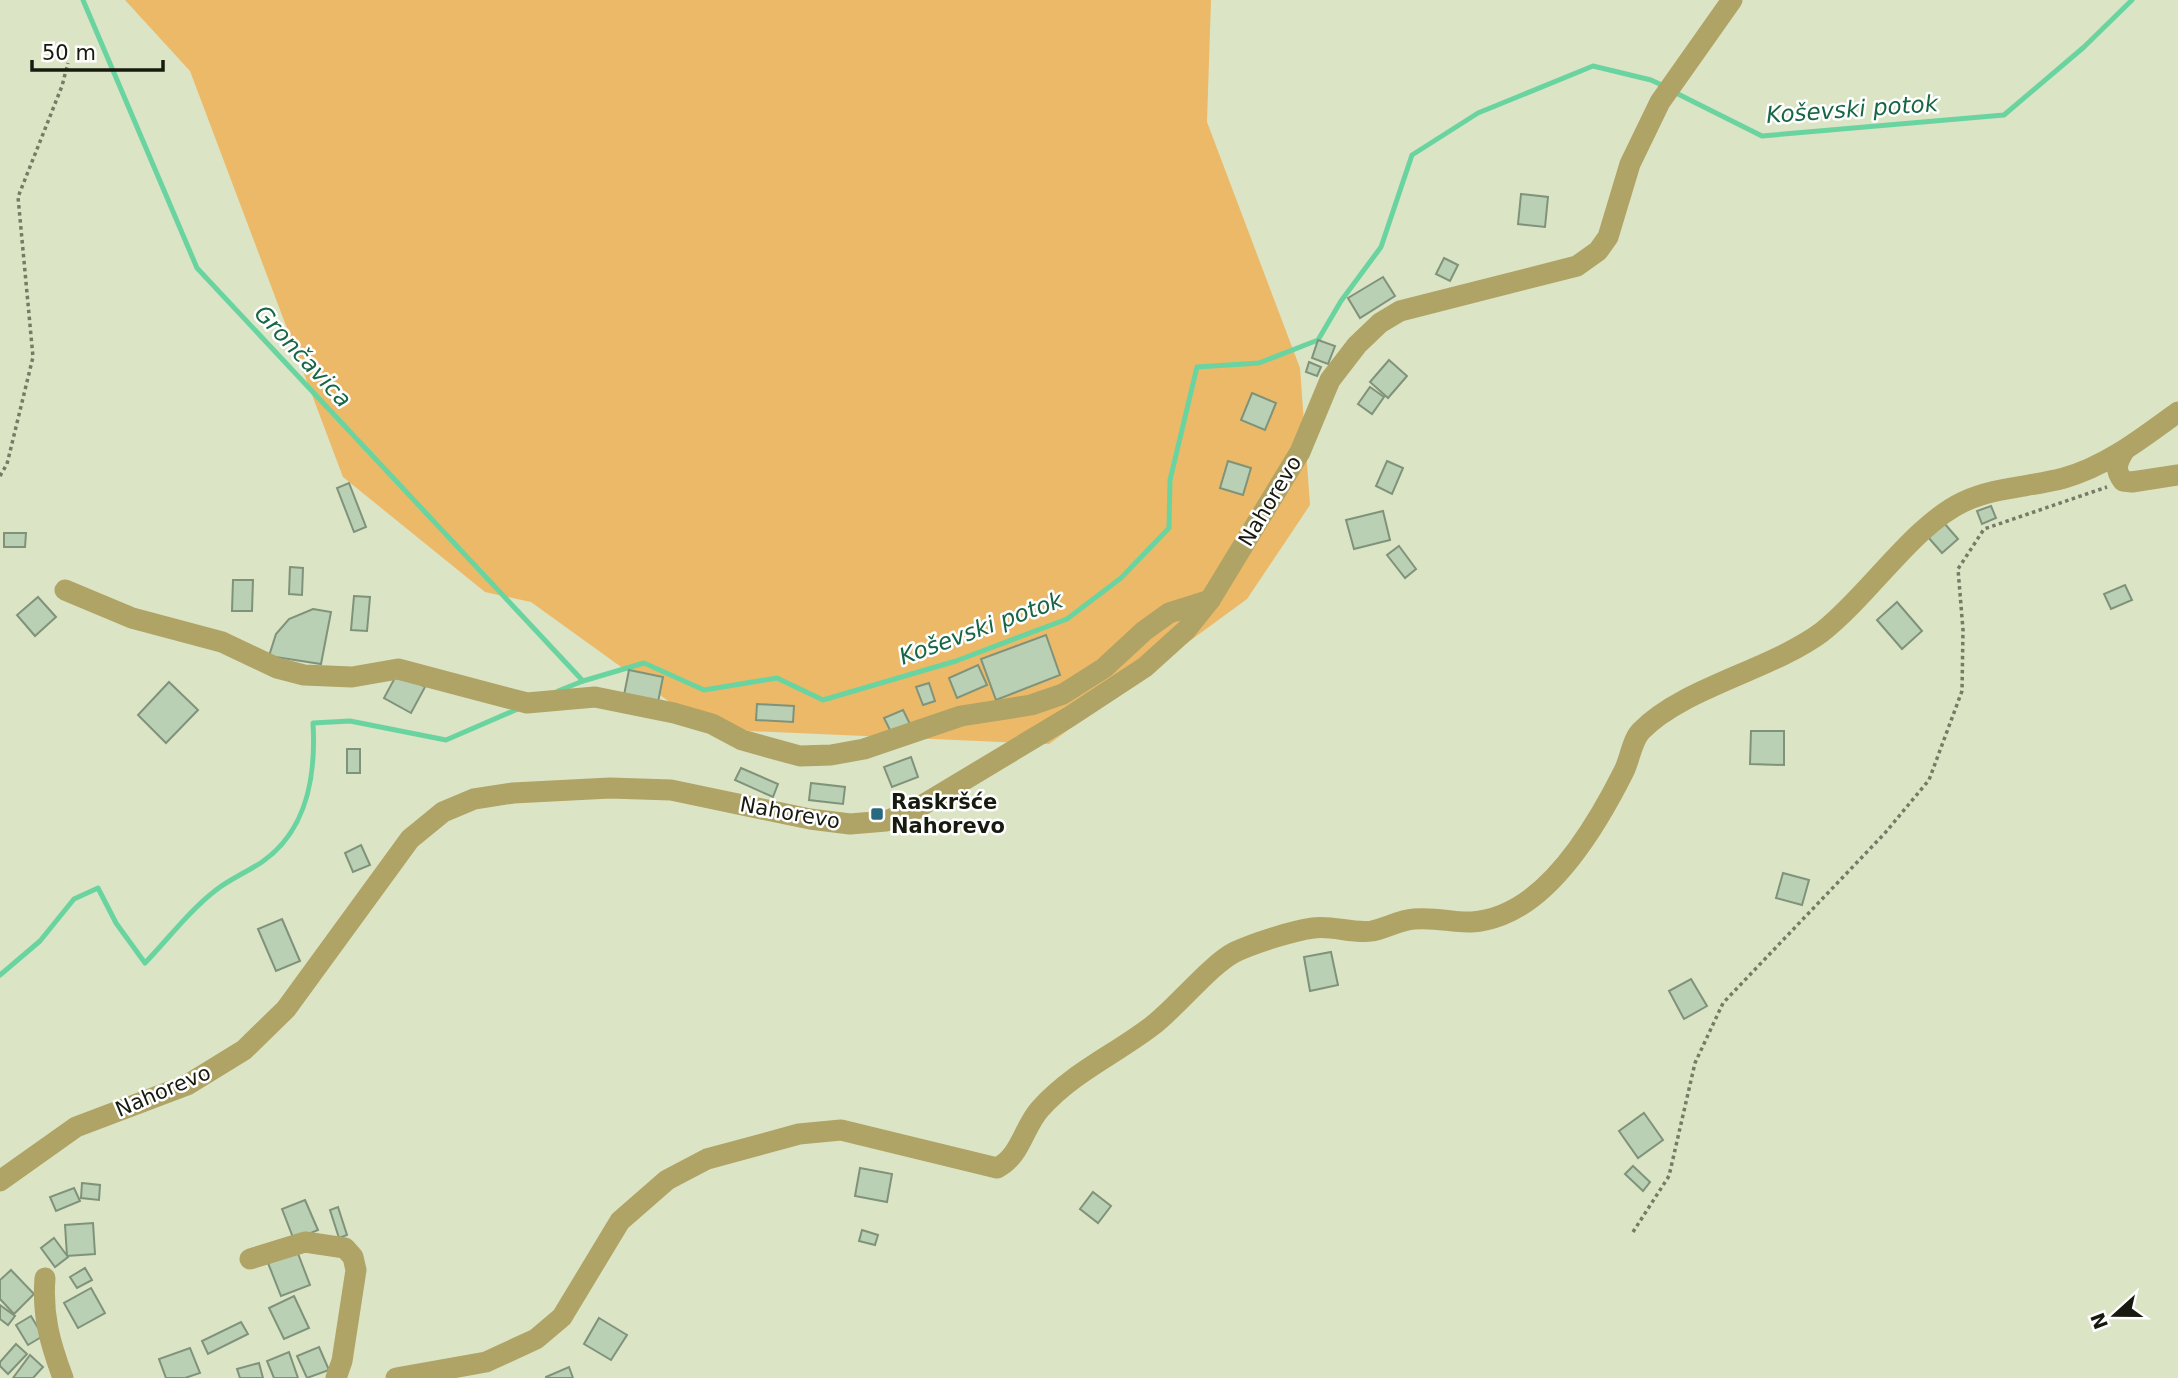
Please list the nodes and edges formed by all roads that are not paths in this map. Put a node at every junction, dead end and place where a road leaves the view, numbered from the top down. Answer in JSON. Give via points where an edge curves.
{"nodes":[{"id":1,"x":1732,"y":0,"type":"edge"},
{"id":2,"x":2178,"y":412,"type":"edge"},
{"id":3,"x":2124,"y":451,"type":"junction"},
{"id":4,"x":2178,"y":475,"type":"edge"},
{"id":5,"x":65,"y":590,"type":"dead end"},
{"id":6,"x":1210,"y":600,"type":"junction"},
{"id":7,"x":0,"y":1181,"type":"edge"},
{"id":8,"x":250,"y":1259,"type":"dead end"},
{"id":9,"x":45,"y":1278,"type":"dead end"},
{"id":10,"x":63,"y":1378,"type":"edge"},
{"id":11,"x":337,"y":1378,"type":"edge"},
{"id":12,"x":396,"y":1378,"type":"edge"}],
"edges":[{"from":1,"to":6,"type":"street","name":"Nahorevo","via":[[1662,99],[1630,164],[1608,237],[1598,251],[1577,266],[1400,311],[1380,323],[1330,380],[1300,452]]},
{"from":2,"to":3,"type":"street"},
{"from":3,"to":4,"type":"street","via":[[2117,463],[2123,481]]},
{"from":3,"to":12,"type":"street","via":[[2064,478],[1987,492],[1961,503],[1936,520],[1820,633],[1789,653],[1677,705],[1639,732],[1604,809],[1564,866],[1504,915],[1466,924],[1414,919],[1368,932],[1314,928],[1233,953],[1151,1027],[1069,1081],[1037,1112],[1009,1162],[998,1168],[841,1130],[799,1134],[707,1159],[667,1180],[620,1222],[562,1317],[536,1339],[486,1362]]},
{"from":5,"to":6,"type":"street","via":[[131,618],[222,642],[304,676],[352,677],[398,668],[536,703],[594,697],[712,724],[742,740],[800,756],[864,749],[961,716],[1031,705],[1063,694],[1088,680],[1169,613]]},
{"from":6,"to":7,"type":"street","name":"Nahorevo","via":[[1186,630],[1145,667],[928,802],[886,821],[850,824],[671,790],[610,788],[513,793],[474,799],[443,812],[410,839],[286,1009],[244,1050],[187,1085],[76,1127]]},
{"from":8,"to":11,"type":"street","via":[[305,1242],[345,1248],[353,1258],[356,1270]]},
{"from":9,"to":10,"type":"street","via":[[46,1333]]}]}
